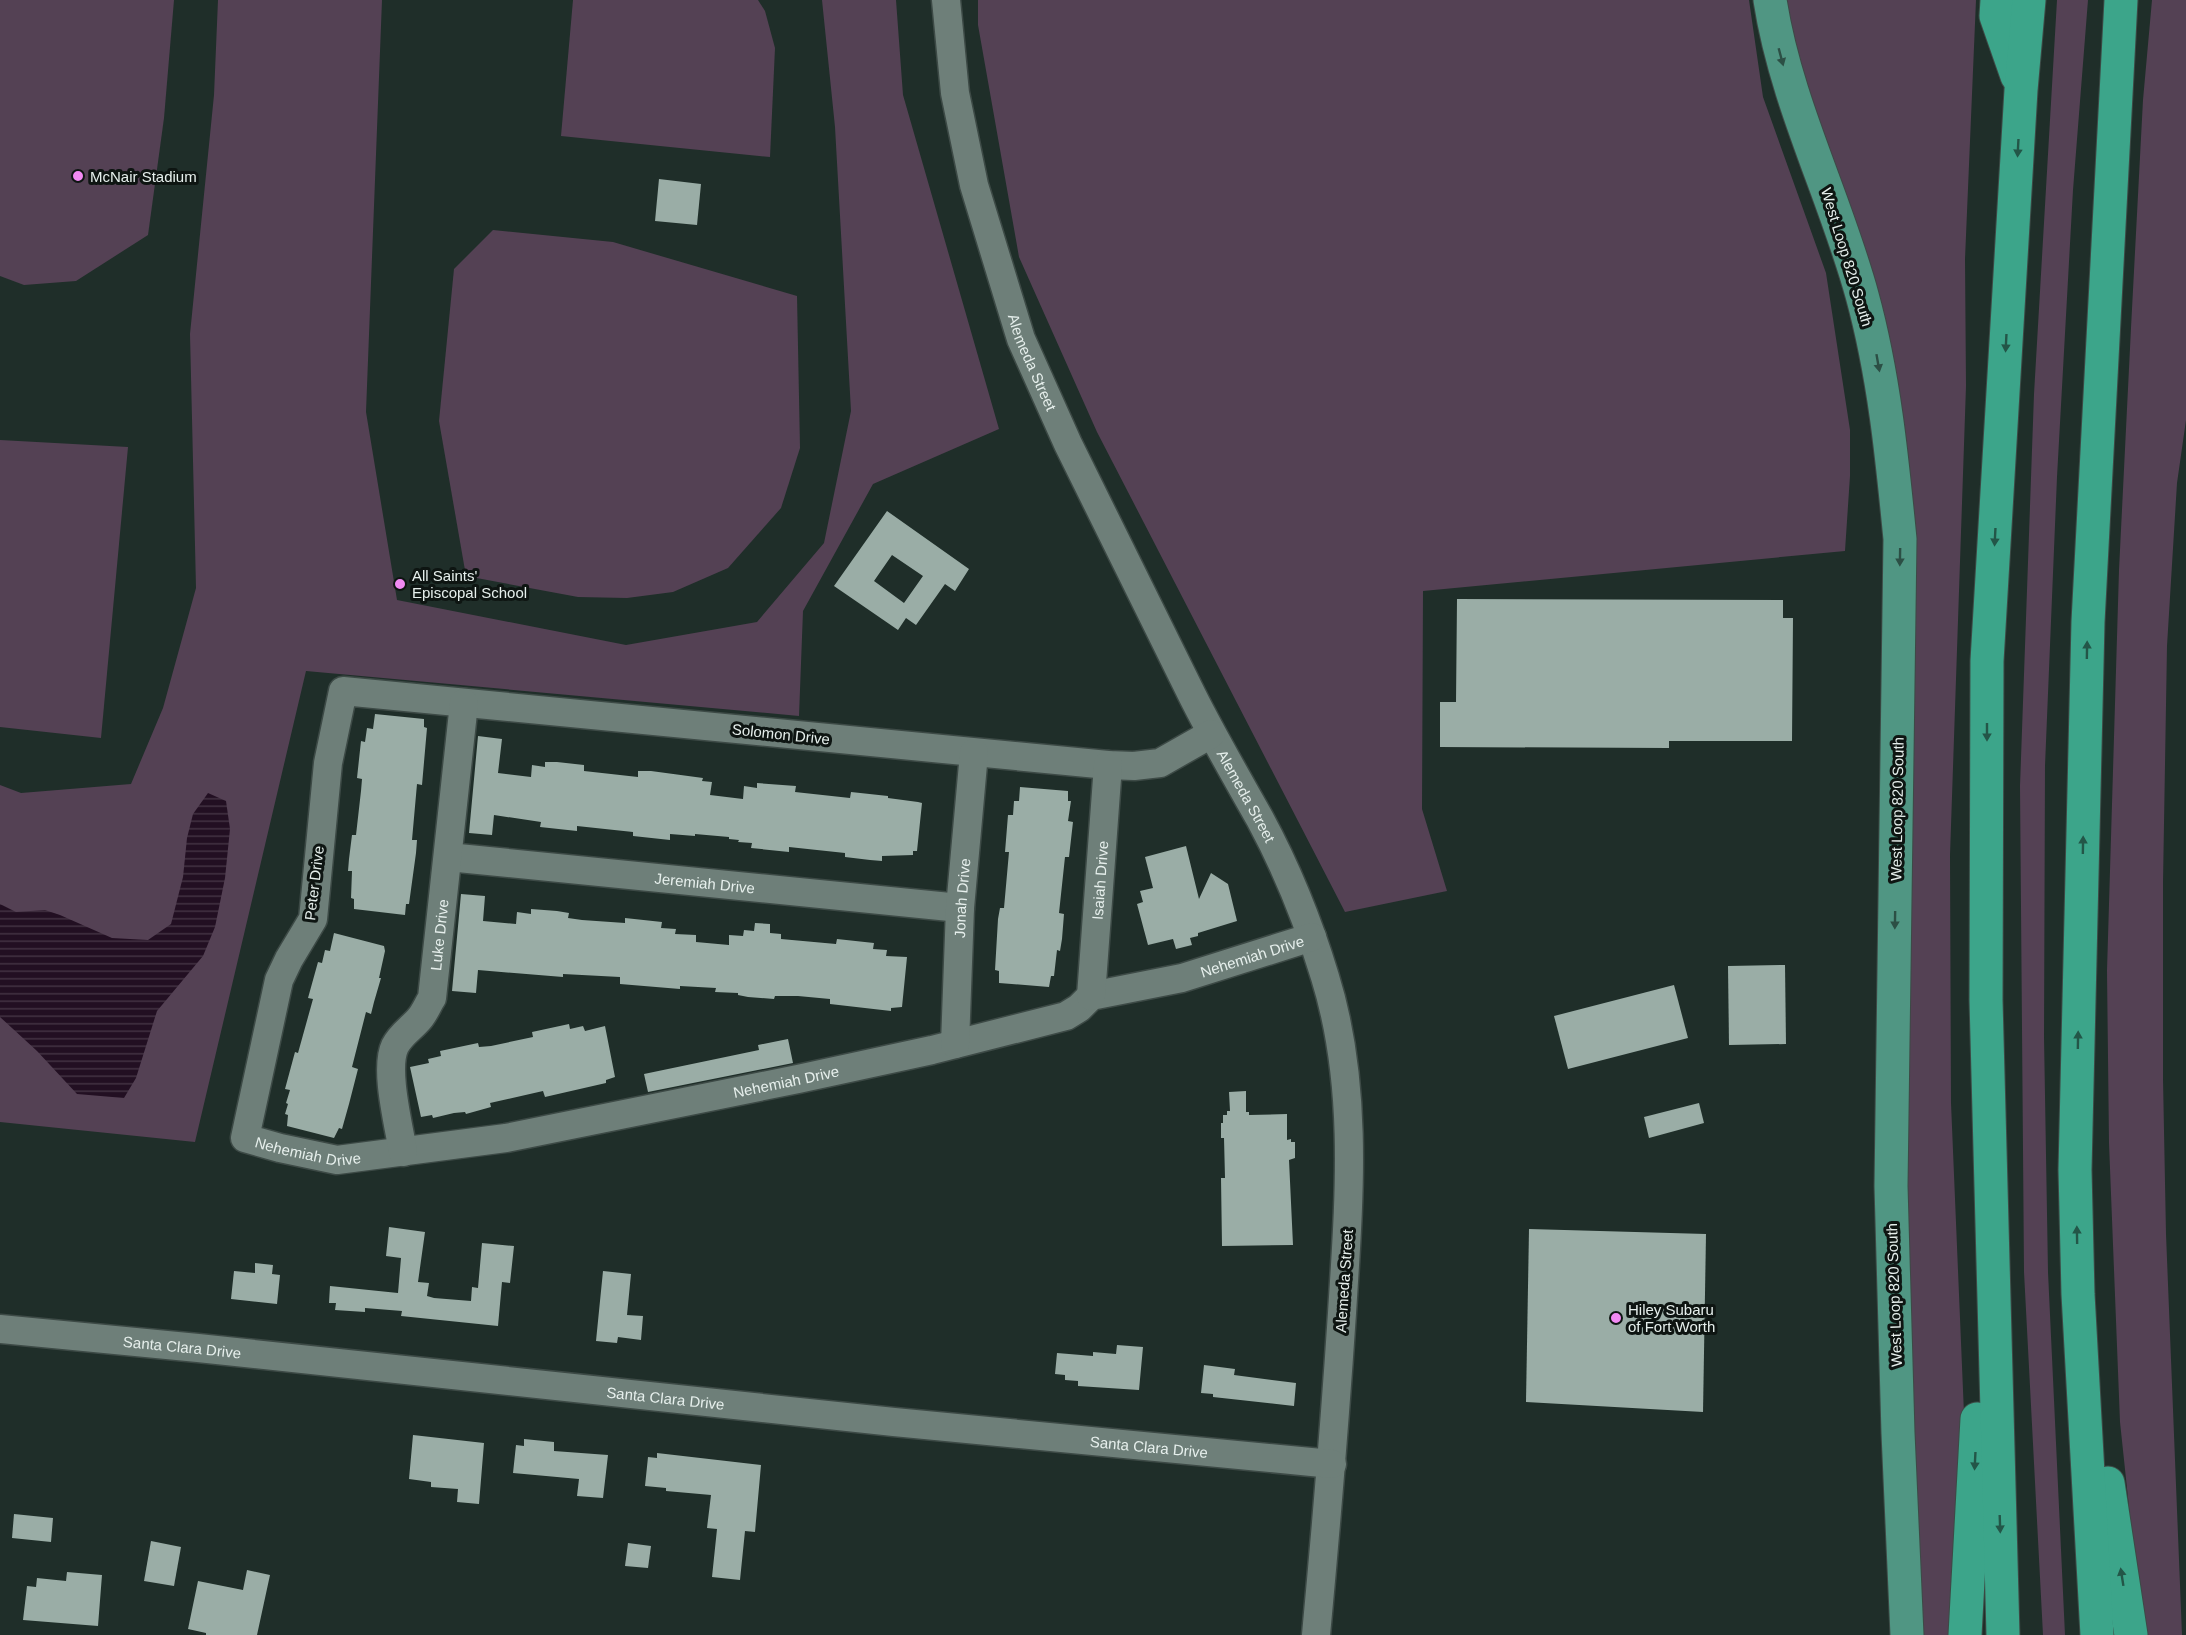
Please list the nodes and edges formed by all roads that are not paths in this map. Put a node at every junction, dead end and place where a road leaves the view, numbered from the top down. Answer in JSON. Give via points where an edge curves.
{"nodes":[{"id":1,"x":946,"y":0,"type":"edge"},
{"id":2,"x":1770,"y":0,"type":"edge"},
{"id":3,"x":1997,"y":0,"type":"edge"},
{"id":4,"x":2029,"y":0,"type":"edge"},
{"id":5,"x":2121,"y":0,"type":"edge"},
{"id":6,"x":2021,"y":90,"type":"junction"},
{"id":7,"x":343,"y":691,"type":"joint"},
{"id":8,"x":464,"y":703,"type":"junction"},
{"id":9,"x":1211,"y":734,"type":"junction"},
{"id":10,"x":974,"y":753,"type":"junction"},
{"id":11,"x":1108,"y":765,"type":"junction"},
{"id":12,"x":448,"y":857,"type":"junction"},
{"id":13,"x":960,"y":908,"type":"junction"},
{"id":14,"x":1312,"y":937,"type":"junction"},
{"id":15,"x":1091,"y":996,"type":"junction"},
{"id":16,"x":955,"y":1044,"type":"junction"},
{"id":17,"x":245,"y":1138,"type":"joint"},
{"id":18,"x":403,"y":1152,"type":"junction"},
{"id":19,"x":1990,"y":1193,"type":"junction"},
{"id":20,"x":2078,"y":1294,"type":"junction"},
{"id":21,"x":0,"y":1329,"type":"edge"},
{"id":22,"x":1332,"y":1464,"type":"junction"},
{"id":23,"x":1316,"y":1635,"type":"edge"},
{"id":24,"x":1907,"y":1635,"type":"edge"},
{"id":25,"x":1965,"y":1635,"type":"edge"},
{"id":26,"x":2003,"y":1635,"type":"edge"},
{"id":27,"x":2097,"y":1635,"type":"edge"},
{"id":28,"x":2131,"y":1635,"type":"edge"}],
"edges":[{"from":1,"to":9,"type":"street","name":"Alemeda Street","via":[[956,93],[974,185],[1021,339],[1068,444]]},
{"from":2,"to":24,"type":"main road","name":"West Loop 820 South","one_way":true,"via":[[1788,82],[1865,306],[1877,358],[1900,538],[1891,1186]]},
{"from":3,"to":6,"type":"highway","via":[[1996,16]]},
{"from":4,"to":6,"type":"highway"},
{"from":20,"to":5,"type":"highway","one_way":true,"via":[[2075,1170],[2088,622]]},
{"from":6,"to":19,"type":"highway","one_way":true,"via":[[1987,661]]},
{"from":7,"to":8,"type":"street","name":"Solomon Drive"},
{"from":7,"to":17,"type":"street","name":"Peter Drive","via":[[328,763],[313,919],[279,980]]},
{"from":8,"to":10,"type":"street","name":"Solomon Drive"},
{"from":8,"to":12,"type":"street","name":"Luke Drive"},
{"from":9,"to":11,"type":"street","name":"Solomon Drive","via":[[1160,763]]},
{"from":9,"to":14,"type":"street","name":"Alemeda Street","via":[[1261,821]]},
{"from":10,"to":11,"type":"street","name":"Solomon Drive"},
{"from":10,"to":13,"type":"street","name":"Jonah Drive"},
{"from":11,"to":15,"type":"street","name":"Isaiah Drive"},
{"from":12,"to":13,"type":"street","name":"Jeremiah Drive"},
{"from":12,"to":18,"type":"street","name":"Luke Drive","via":[[432,998],[394,1047],[392,1059],[391,1081]]},
{"from":13,"to":16,"type":"street","name":"Jonah Drive"},
{"from":14,"to":15,"type":"street","name":"Nehemiah Drive","via":[[1182,978]]},
{"from":14,"to":22,"type":"street","name":"Alemeda Street","via":[[1342,1046],[1349,1140],[1350,1186]]},
{"from":15,"to":16,"type":"street","name":"Nehemiah Drive","via":[[1066,1016]]},
{"from":16,"to":18,"type":"street","name":"Nehemiah Drive","via":[[506,1138]]},
{"from":17,"to":18,"type":"street","name":"Nehemiah Drive","via":[[337,1160]]},
{"from":19,"to":25,"type":"highway","one_way":true},
{"from":19,"to":26,"type":"highway","one_way":true},
{"from":20,"to":27,"type":"highway"},
{"from":28,"to":20,"type":"highway","one_way":true},
{"from":21,"to":22,"type":"street","name":"Santa Clara Drive","via":[[906,1424]]},
{"from":22,"to":23,"type":"street","name":"Alemeda Street"}]}
